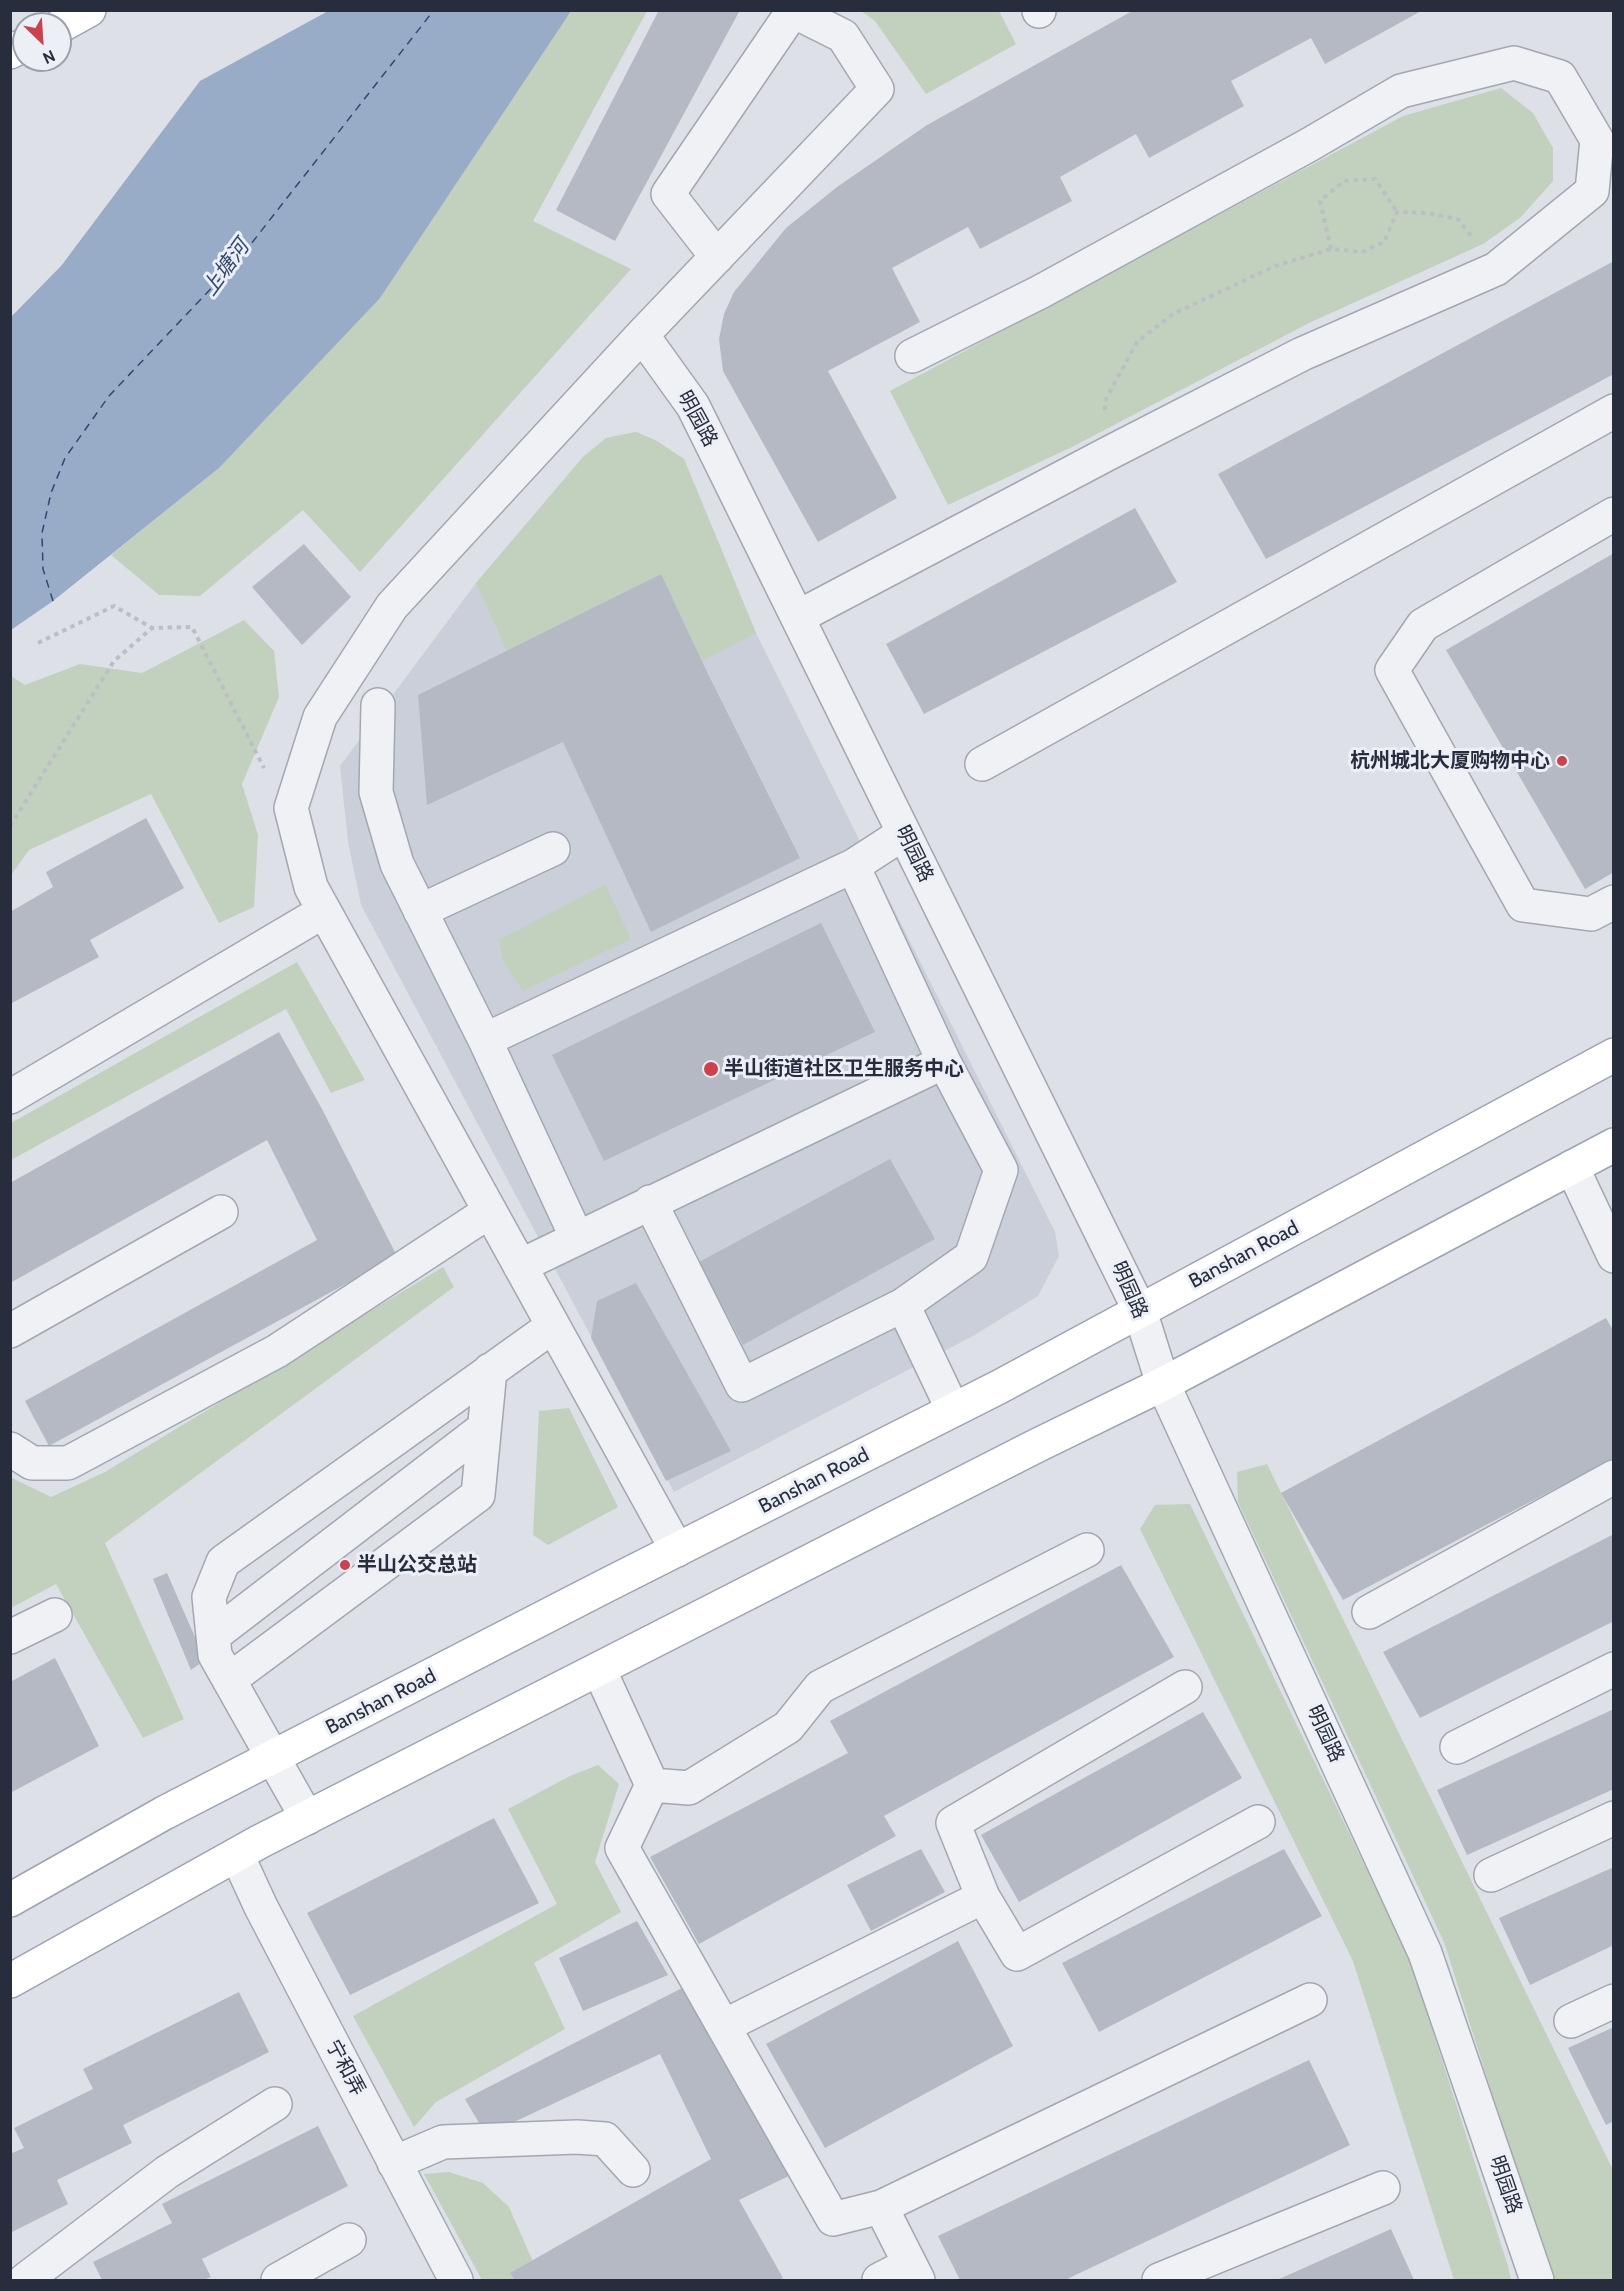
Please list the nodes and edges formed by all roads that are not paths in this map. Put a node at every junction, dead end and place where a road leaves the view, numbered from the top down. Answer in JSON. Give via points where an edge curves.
{"nodes":[{"id":1,"x":88,"y":10,"type":"edge"},
{"id":2,"x":72,"y":19,"type":"edge"},
{"id":3,"x":717,"y":257,"type":"junction"},
{"id":4,"x":642,"y":335,"type":"junction"},
{"id":5,"x":912,"y":356,"type":"dead end"},
{"id":6,"x":1614,"y":411,"type":"edge"},
{"id":7,"x":1614,"y":514,"type":"edge"},
{"id":8,"x":798,"y":617,"type":"junction"},
{"id":9,"x":378,"y":705,"type":"dead end"},
{"id":10,"x":982,"y":764,"type":"dead end"},
{"id":11,"x":904,"y":833,"type":"junction"},
{"id":12,"x":553,"y":849,"type":"dead end"},
{"id":13,"x":853,"y":866,"type":"junction"},
{"id":14,"x":1614,"y":902,"type":"edge"},
{"id":15,"x":324,"y":911,"type":"junction"},
{"id":16,"x":420,"y":911,"type":"junction"},
{"id":17,"x":486,"y":1041,"type":"junction"},
{"id":18,"x":1614,"y":1055,"type":"edge"},
{"id":19,"x":944,"y":1062,"type":"junction"},
{"id":20,"x":10,"y":1097,"type":"edge"},
{"id":21,"x":1614,"y":1145,"type":"edge"},
{"id":22,"x":1572,"y":1167,"type":"junction"},
{"id":23,"x":650,"y":1202,"type":"junction"},
{"id":24,"x":490,"y":1211,"type":"junction"},
{"id":25,"x":221,"y":1212,"type":"dead end"},
{"id":26,"x":577,"y":1238,"type":"junction"},
{"id":27,"x":1614,"y":1256,"type":"edge"},
{"id":28,"x":520,"y":1266,"type":"junction"},
{"id":29,"x":903,"y":1305,"type":"junction"},
{"id":30,"x":1140,"y":1311,"type":"junction"},
{"id":31,"x":553,"y":1326,"type":"junction"},
{"id":32,"x":10,"y":1331,"type":"edge"},
{"id":33,"x":490,"y":1370,"type":"junction"},
{"id":34,"x":1163,"y":1384,"type":"junction"},
{"id":35,"x":953,"y":1410,"type":"junction"},
{"id":36,"x":484,"y":1428,"type":"junction"},
{"id":37,"x":10,"y":1449,"type":"edge"},
{"id":38,"x":1614,"y":1477,"type":"edge"},
{"id":39,"x":676,"y":1550,"type":"junction"},
{"id":40,"x":1087,"y":1550,"type":"dead end"},
{"id":41,"x":1368,"y":1612,"type":"dead end"},
{"id":42,"x":55,"y":1615,"type":"dead end"},
{"id":43,"x":213,"y":1636,"type":"junction"},
{"id":44,"x":10,"y":1637,"type":"edge"},
{"id":45,"x":599,"y":1669,"type":"junction"},
{"id":46,"x":1614,"y":1669,"type":"edge"},
{"id":47,"x":229,"y":1680,"type":"junction"},
{"id":48,"x":1185,"y":1687,"type":"dead end"},
{"id":49,"x":1457,"y":1747,"type":"dead end"},
{"id":50,"x":273,"y":1757,"type":"junction"},
{"id":51,"x":652,"y":1785,"type":"junction"},
{"id":52,"x":308,"y":1818,"type":"junction"},
{"id":53,"x":1614,"y":1818,"type":"edge"},
{"id":54,"x":1258,"y":1822,"type":"dead end"},
{"id":55,"x":237,"y":1855,"type":"junction"},
{"id":56,"x":1491,"y":1875,"type":"dead end"},
{"id":57,"x":983,"y":1897,"type":"junction"},
{"id":58,"x":10,"y":1900,"type":"edge"},
{"id":59,"x":10,"y":1981,"type":"edge"},
{"id":60,"x":1310,"y":2000,"type":"dead end"},
{"id":61,"x":1614,"y":2001,"type":"edge"},
{"id":62,"x":1571,"y":2021,"type":"dead end"},
{"id":63,"x":724,"y":2026,"type":"junction"},
{"id":64,"x":275,"y":2104,"type":"dead end"},
{"id":65,"x":394,"y":2163,"type":"junction"},
{"id":66,"x":633,"y":2170,"type":"dead end"},
{"id":67,"x":1383,"y":2188,"type":"dead end"},
{"id":68,"x":881,"y":2207,"type":"junction"},
{"id":69,"x":349,"y":2240,"type":"dead end"},
{"id":70,"x":914,"y":2272,"type":"edge"},
{"id":71,"x":25,"y":2280,"type":"edge"},
{"id":72,"x":278,"y":2280,"type":"edge"},
{"id":73,"x":456,"y":2280,"type":"edge"},
{"id":74,"x":879,"y":2280,"type":"edge"},
{"id":75,"x":1159,"y":2280,"type":"edge"},
{"id":76,"x":1537,"y":2280,"type":"edge"}],
"edges":[{"from":1,"to":2,"type":"main road"},
{"from":3,"to":3,"type":"street","via":[[877,89],[843,36],[793,11],[668,194]]},
{"from":3,"to":4,"type":"street"},
{"from":4,"to":8,"type":"street","name":"明园路","via":[[693,406]]},
{"from":4,"to":15,"type":"street","via":[[392,606],[320,717],[291,808],[311,886]]},
{"from":5,"to":8,"type":"street","via":[[1040,292],[1401,91],[1514,63],[1560,77],[1597,140],[1592,191],[1496,269],[1302,354]]},
{"from":6,"to":10,"type":"street"},
{"from":7,"to":14,"type":"street","via":[[1423,625],[1392,670],[1522,905],[1591,914]]},
{"from":8,"to":11,"type":"street","name":"明园路"},
{"from":9,"to":16,"type":"street","via":[[376,792],[397,864]]},
{"from":11,"to":13,"type":"street"},
{"from":11,"to":30,"type":"street","name":"明园路"},
{"from":12,"to":16,"type":"street"},
{"from":13,"to":17,"type":"street"},
{"from":13,"to":19,"type":"street"},
{"from":15,"to":20,"type":"street"},
{"from":15,"to":24,"type":"street"},
{"from":16,"to":17,"type":"street"},
{"from":17,"to":26,"type":"street"},
{"from":18,"to":30,"type":"main road","name":"Banshan Road"},
{"from":19,"to":23,"type":"street"},
{"from":19,"to":29,"type":"street","via":[[1001,1170],[971,1257]]},
{"from":21,"to":22,"type":"main road"},
{"from":22,"to":27,"type":"street"},
{"from":22,"to":34,"type":"main road"},
{"from":23,"to":26,"type":"street"},
{"from":23,"to":29,"type":"street","via":[[742,1386]]},
{"from":24,"to":28,"type":"street"},
{"from":24,"to":37,"type":"street","via":[[277,1351],[68,1463],[32,1463]]},
{"from":25,"to":32,"type":"street"},
{"from":26,"to":28,"type":"street"},
{"from":28,"to":31,"type":"street"},
{"from":29,"to":35,"type":"street"},
{"from":30,"to":34,"type":"street","name":"明园路"},
{"from":30,"to":35,"type":"main road","name":"Banshan Road"},
{"from":31,"to":33,"type":"street"},
{"from":31,"to":39,"type":"street"},
{"from":33,"to":36,"type":"street"},
{"from":33,"to":43,"type":"street","via":[[223,1562],[209,1597]]},
{"from":34,"to":45,"type":"main road"},
{"from":34,"to":76,"type":"street","name":"明园路","via":[[1425,1953]]},
{"from":35,"to":39,"type":"main road","name":"Banshan Road"},
{"from":36,"to":43,"type":"street"},
{"from":36,"to":47,"type":"street","via":[[478,1495]]},
{"from":38,"to":41,"type":"street"},
{"from":39,"to":50,"type":"main road","name":"Banshan Road"},
{"from":40,"to":51,"type":"street","via":[[820,1687],[788,1727],[689,1788]]},
{"from":42,"to":44,"type":"street"},
{"from":43,"to":47,"type":"street","via":[[215,1655]]},
{"from":45,"to":51,"type":"street"},
{"from":45,"to":52,"type":"main road"},
{"from":46,"to":49,"type":"street"},
{"from":47,"to":50,"type":"street"},
{"from":48,"to":57,"type":"street","via":[[953,1823]]},
{"from":50,"to":52,"type":"street"},
{"from":50,"to":58,"type":"main road","name":"Banshan Road"},
{"from":51,"to":63,"type":"street","via":[[622,1848]]},
{"from":52,"to":55,"type":"main road"},
{"from":53,"to":56,"type":"street"},
{"from":54,"to":57,"type":"street","via":[[1017,1954]]},
{"from":55,"to":59,"type":"main road"},
{"from":55,"to":65,"type":"street","name":"宁和弄"},
{"from":57,"to":63,"type":"street"},
{"from":60,"to":68,"type":"street"},
{"from":61,"to":62,"type":"street"},
{"from":63,"to":68,"type":"street","via":[[833,2218]]},
{"from":64,"to":71,"type":"street","via":[[167,2172]]},
{"from":65,"to":66,"type":"street","via":[[443,2142],[577,2137],[605,2139]]},
{"from":65,"to":73,"type":"street","name":"宁和弄"},
{"from":67,"to":75,"type":"street"},
{"from":68,"to":70,"type":"street"},
{"from":69,"to":72,"type":"street"},
{"from":70,"to":74,"type":"street"}]}
